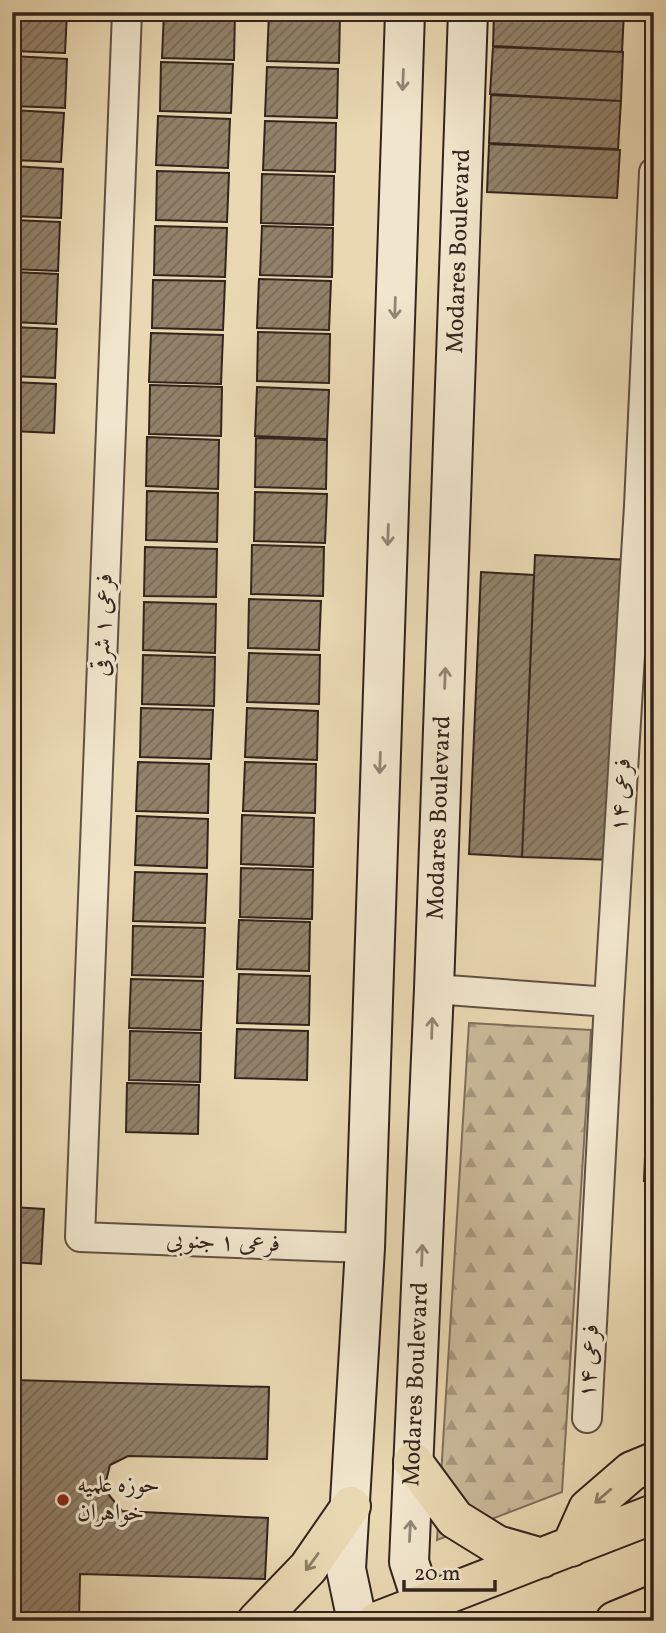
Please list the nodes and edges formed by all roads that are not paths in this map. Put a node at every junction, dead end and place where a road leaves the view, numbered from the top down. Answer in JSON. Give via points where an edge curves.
{"nodes":[{"id":1,"x":127,"y":12,"type":"edge"},
{"id":2,"x":405,"y":12,"type":"edge"},
{"id":3,"x":468,"y":12,"type":"edge"},
{"id":4,"x":654,"y":172,"type":"edge"},
{"id":5,"x":652,"y":239,"type":"edge"},
{"id":6,"x":646,"y":506,"type":"edge"},
{"id":7,"x":434,"y":989,"type":"junction"},
{"id":8,"x":609,"y":1002,"type":"junction"},
{"id":9,"x":80,"y":1237,"type":"joint"},
{"id":10,"x":365,"y":1248,"type":"junction"},
{"id":11,"x":587,"y":1418,"type":"dead end"},
{"id":12,"x":414,"y":1462,"type":"junction"},
{"id":13,"x":654,"y":1462,"type":"edge"},
{"id":14,"x":351,"y":1506,"type":"junction"},
{"id":15,"x":654,"y":1514,"type":"edge"},
{"id":16,"x":557,"y":1553,"type":"junction"},
{"id":17,"x":654,"y":1605,"type":"edge"},
{"id":18,"x":425,"y":1612,"type":"edge"},
{"id":19,"x":257,"y":1621,"type":"edge"},
{"id":20,"x":357,"y":1621,"type":"edge"},
{"id":21,"x":378,"y":1621,"type":"edge"},
{"id":22,"x":615,"y":1621,"type":"edge"}],
"edges":[{"from":1,"to":9,"type":"street","name":"فرعی ۱ شرقی"},
{"from":2,"to":10,"type":"main road","one_way":true},
{"from":7,"to":3,"type":"main road","name":"Modares Boulevard","one_way":true},
{"from":4,"to":5,"type":"street","name":"فرعی ۱۴"},
{"from":5,"to":6,"type":"street","name":"فرعی ۱۴"},
{"from":6,"to":8,"type":"street","name":"فرعی ۱۴"},
{"from":7,"to":8,"type":"street"},
{"from":12,"to":7,"type":"main road","name":"Modares Boulevard","one_way":true},
{"from":8,"to":11,"type":"street","name":"فرعی ۱۴"},
{"from":9,"to":10,"type":"street","name":"فرعی ۱ جنوبی"},
{"from":10,"to":14,"type":"main road"},
{"from":12,"to":16,"type":"main road","via":[[455,1519],[497,1545]]},
{"from":18,"to":12,"type":"main road","name":"Modares Boulevard","one_way":true,"via":[[409,1562]]},
{"from":13,"to":16,"type":"main road","one_way":true,"via":[[632,1471],[588,1508]]},
{"from":14,"to":19,"type":"main road","one_way":true,"via":[[308,1568]]},
{"from":14,"to":20,"type":"main road","via":[[346,1569]]},
{"from":15,"to":16,"type":"main road"},
{"from":16,"to":18,"type":"main road"},
{"from":17,"to":22,"type":"main road"},
{"from":18,"to":21,"type":"main road"}]}
